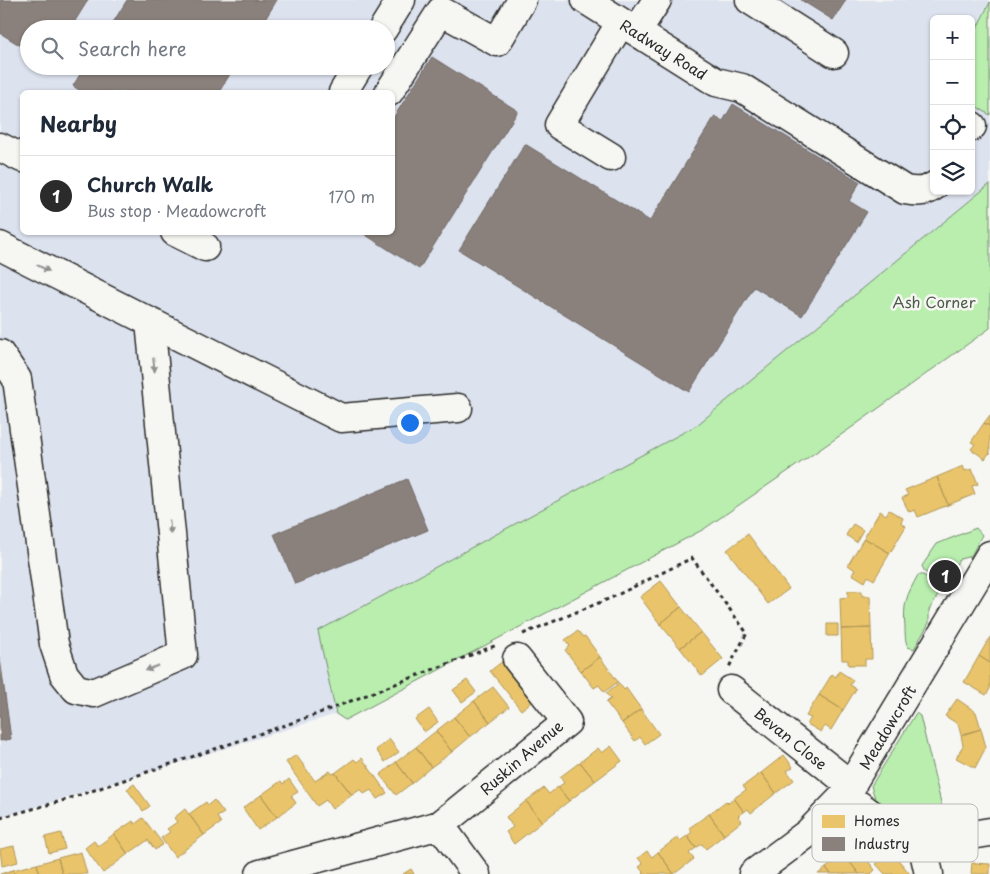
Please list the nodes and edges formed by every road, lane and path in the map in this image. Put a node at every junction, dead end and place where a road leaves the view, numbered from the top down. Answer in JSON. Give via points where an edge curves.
{"nodes":[{"id":1,"x":401,"y":0,"type":"edge"},
{"id":2,"x":522,"y":0,"type":"edge"},
{"id":3,"x":586,"y":0,"type":"edge"},
{"id":4,"x":657,"y":0,"type":"edge"},
{"id":5,"x":750,"y":0,"type":"edge"},
{"id":6,"x":389,"y":20,"type":"edge"},
{"id":7,"x":629,"y":27,"type":"junction"},
{"id":8,"x":834,"y":53,"type":"dead end"},
{"id":9,"x":353,"y":75,"type":"edge"},
{"id":10,"x":343,"y":90,"type":"edge"},
{"id":11,"x":390,"y":90,"type":"edge"},
{"id":12,"x":0,"y":147,"type":"edge"},
{"id":13,"x":20,"y":157,"type":"edge"},
{"id":14,"x":611,"y":157,"type":"dead end"},
{"id":15,"x":930,"y":189,"type":"edge"},
{"id":16,"x":181,"y":235,"type":"edge"},
{"id":17,"x":0,"y":246,"type":"edge"},
{"id":18,"x":205,"y":247,"type":"dead end"},
{"id":19,"x":150,"y":322,"type":"junction"},
{"id":20,"x":0,"y":354,"type":"edge"},
{"id":21,"x":458,"y":408,"type":"dead end"},
{"id":22,"x":990,"y":555,"type":"edge"},
{"id":23,"x":511,"y":650,"type":"junction"},
{"id":24,"x":731,"y":690,"type":"joint"},
{"id":25,"x":848,"y":791,"type":"junction"},
{"id":26,"x":836,"y":804,"type":"edge"},
{"id":27,"x":863,"y":804,"type":"edge"},
{"id":28,"x":0,"y":818,"type":"edge"},
{"id":29,"x":440,"y":825,"type":"junction"},
{"id":30,"x":812,"y":829,"type":"edge"},
{"id":31,"x":260,"y":874,"type":"edge"},
{"id":32,"x":476,"y":874,"type":"edge"},
{"id":33,"x":753,"y":874,"type":"edge"}],
"edges":[{"from":1,"to":6,"type":"street"},
{"from":2,"to":11,"type":"street","via":[[497,42],[441,11]]},
{"from":3,"to":7,"type":"street","name":"Radway Road"},
{"from":4,"to":7,"type":"street"},
{"from":5,"to":8,"type":"street"},
{"from":7,"to":14,"type":"street","via":[[559,125]]},
{"from":7,"to":15,"type":"street","name":"Radway Road","via":[[716,82],[742,88],[905,190]]},
{"from":9,"to":10,"type":"street"},
{"from":12,"to":13,"type":"street"},
{"from":16,"to":18,"type":"street"},
{"from":17,"to":19,"type":"street","one_way":true},
{"from":19,"to":20,"type":"street","one_way":true,"via":[[183,655],[94,693],[76,689],[64,674],[54,644],[17,379]]},
{"from":19,"to":21,"type":"street","via":[[341,418]]},
{"from":22,"to":25,"type":"street","name":"Meadowcroft"},
{"from":23,"to":24,"type":"path","via":[[692,558],[747,633],[722,680]]},
{"from":23,"to":28,"type":"path","via":[[65,800]]},
{"from":23,"to":29,"type":"street","name":"Ruskin Avenue","via":[[567,722]]},
{"from":24,"to":25,"type":"street","name":"Bevan Close"},
{"from":25,"to":26,"type":"street","name":"Meadowcroft"},
{"from":25,"to":27,"type":"street","name":"Bevan Close"},
{"from":29,"to":31,"type":"street","name":"Ruskin Avenue"},
{"from":29,"to":32,"type":"street"},
{"from":30,"to":33,"type":"street","name":"Meadowcroft"}]}
